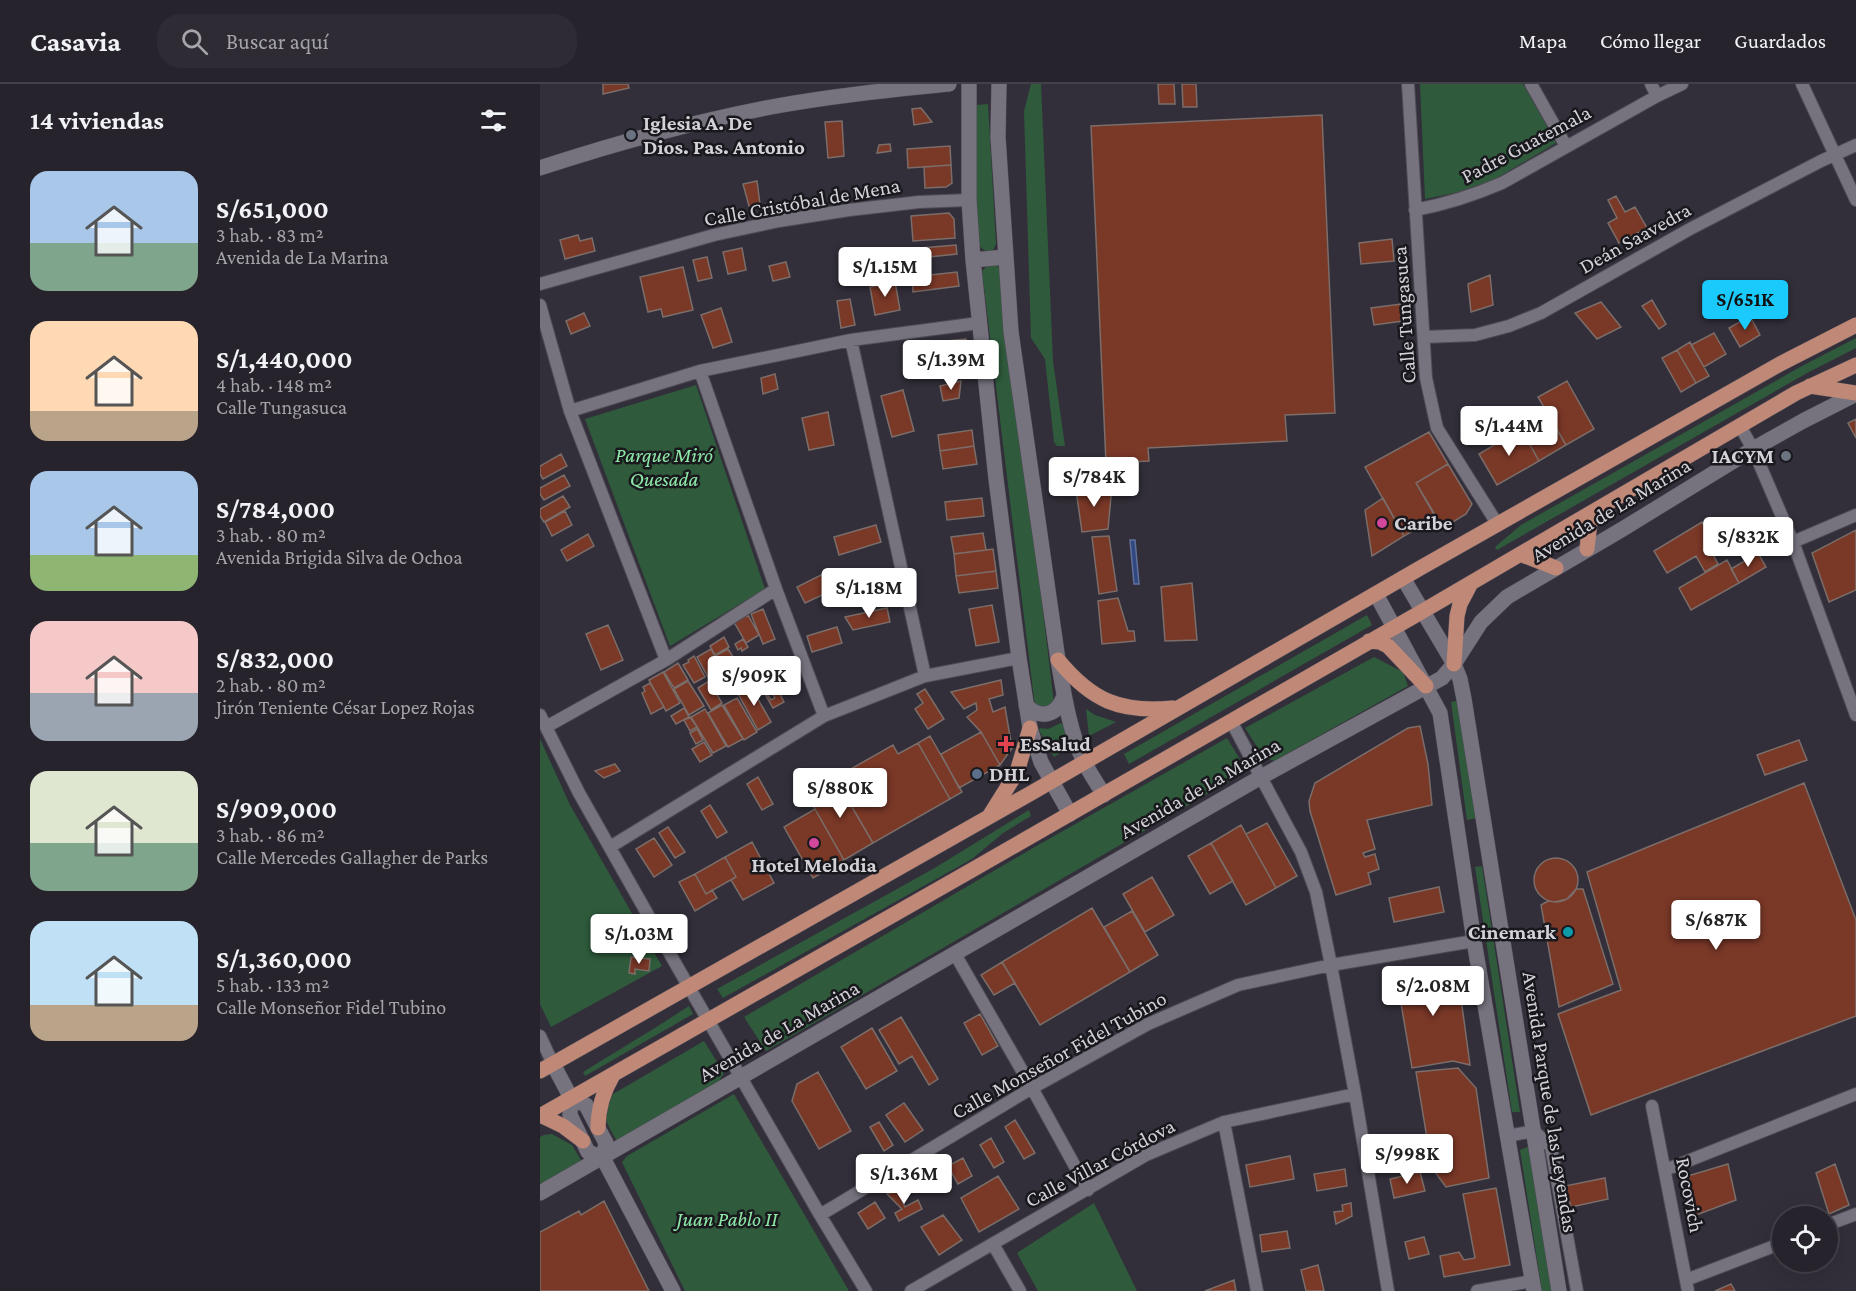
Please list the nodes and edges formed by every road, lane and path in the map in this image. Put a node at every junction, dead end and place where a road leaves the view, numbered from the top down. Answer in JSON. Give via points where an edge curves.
{"nodes":[{"id":1,"x":949,"y":84,"type":"edge"},
{"id":2,"x":969,"y":84,"type":"edge"},
{"id":3,"x":999,"y":84,"type":"edge"},
{"id":4,"x":1408,"y":84,"type":"edge"},
{"id":5,"x":1531,"y":84,"type":"edge"},
{"id":6,"x":1651,"y":84,"type":"edge"},
{"id":7,"x":1682,"y":84,"type":"edge"},
{"id":8,"x":1802,"y":84,"type":"edge"},
{"id":9,"x":1657,"y":96,"type":"junction"},
{"id":10,"x":1856,"y":145,"type":"edge"},
{"id":11,"x":1566,"y":146,"type":"junction"},
{"id":12,"x":1835,"y":154,"type":"junction"},
{"id":13,"x":540,"y":168,"type":"edge"},
{"id":14,"x":969,"y":200,"type":"junction"},
{"id":15,"x":1856,"y":200,"type":"edge"},
{"id":16,"x":1416,"y":210,"type":"junction"},
{"id":17,"x":1005,"y":257,"type":"junction"},
{"id":18,"x":973,"y":260,"type":"junction"},
{"id":19,"x":540,"y":284,"type":"edge"},
{"id":20,"x":540,"y":305,"type":"edge"},
{"id":21,"x":972,"y":324,"type":"junction"},
{"id":22,"x":1856,"y":325,"type":"edge"},
{"id":23,"x":1425,"y":337,"type":"junction"},
{"id":24,"x":851,"y":340,"type":"junction"},
{"id":25,"x":1856,"y":364,"type":"edge"},
{"id":26,"x":700,"y":371,"type":"junction"},
{"id":27,"x":1810,"y":386,"type":"junction"},
{"id":28,"x":1856,"y":394,"type":"edge"},
{"id":29,"x":570,"y":411,"type":"junction"},
{"id":30,"x":1740,"y":426,"type":"junction"},
{"id":31,"x":1753,"y":449,"type":"junction"},
{"id":32,"x":1591,"y":513,"type":"junction"},
{"id":33,"x":1856,"y":515,"type":"edge"},
{"id":34,"x":1498,"y":525,"type":"junction"},
{"id":35,"x":1793,"y":542,"type":"junction"},
{"id":36,"x":1587,"y":549,"type":"junction"},
{"id":37,"x":1520,"y":554,"type":"junction"},
{"id":38,"x":1556,"y":568,"type":"junction"},
{"id":39,"x":1404,"y":578,"type":"junction"},
{"id":40,"x":1471,"y":583,"type":"junction"},
{"id":41,"x":776,"y":589,"type":"junction"},
{"id":42,"x":1376,"y":594,"type":"junction"},
{"id":43,"x":1423,"y":611,"type":"junction"},
{"id":44,"x":1393,"y":627,"type":"junction"},
{"id":45,"x":1370,"y":641,"type":"junction"},
{"id":46,"x":1019,"y":658,"type":"junction"},
{"id":47,"x":666,"y":660,"type":"junction"},
{"id":48,"x":1058,"y":660,"type":"junction"},
{"id":49,"x":1454,"y":664,"type":"junction"},
{"id":50,"x":926,"y":676,"type":"junction"},
{"id":51,"x":1426,"y":686,"type":"junction"},
{"id":52,"x":1064,"y":696,"type":"junction"},
{"id":53,"x":1026,"y":705,"type":"junction"},
{"id":54,"x":1179,"y":707,"type":"junction"},
{"id":55,"x":1856,"y":715,"type":"edge"},
{"id":56,"x":824,"y":716,"type":"junction"},
{"id":57,"x":543,"y":721,"type":"edge"},
{"id":58,"x":1231,"y":721,"type":"junction"},
{"id":59,"x":1030,"y":729,"type":"junction"},
{"id":60,"x":1084,"y":762,"type":"junction"},
{"id":61,"x":1262,"y":777,"type":"junction"},
{"id":62,"x":1051,"y":782,"type":"junction"},
{"id":63,"x":1104,"y":795,"type":"junction"},
{"id":64,"x":1070,"y":814,"type":"junction"},
{"id":65,"x":988,"y":817,"type":"junction"},
{"id":66,"x":610,"y":847,"type":"junction"},
{"id":67,"x":1474,"y":941,"type":"junction"},
{"id":68,"x":955,"y":954,"type":"junction"},
{"id":69,"x":1331,"y":965,"type":"junction"},
{"id":70,"x":689,"y":987,"type":"junction"},
{"id":71,"x":708,"y":1021,"type":"junction"},
{"id":72,"x":540,"y":1036,"type":"edge"},
{"id":73,"x":547,"y":1067,"type":"edge"},
{"id":74,"x":613,"y":1075,"type":"junction"},
{"id":75,"x":742,"y":1077,"type":"junction"},
{"id":76,"x":1032,"y":1088,"type":"junction"},
{"id":77,"x":1355,"y":1094,"type":"junction"},
{"id":78,"x":1856,"y":1095,"type":"edge"},
{"id":79,"x":571,"y":1098,"type":"junction"},
{"id":80,"x":1652,"y":1106,"type":"dead end"},
{"id":81,"x":540,"y":1115,"type":"edge"},
{"id":82,"x":1224,"y":1122,"type":"junction"},
{"id":83,"x":598,"y":1128,"type":"junction"},
{"id":84,"x":1534,"y":1131,"type":"junction"},
{"id":85,"x":1507,"y":1136,"type":"junction"},
{"id":86,"x":583,"y":1141,"type":"junction"},
{"id":87,"x":603,"y":1158,"type":"junction"},
{"id":88,"x":1665,"y":1170,"type":"junction"},
{"id":89,"x":1088,"y":1190,"type":"junction"},
{"id":90,"x":540,"y":1193,"type":"edge"},
{"id":91,"x":1856,"y":1214,"type":"edge"},
{"id":92,"x":820,"y":1215,"type":"junction"},
{"id":93,"x":1838,"y":1221,"type":"edge"},
{"id":94,"x":993,"y":1244,"type":"junction"},
{"id":95,"x":1772,"y":1247,"type":"edge"},
{"id":96,"x":1687,"y":1285,"type":"edge"},
{"id":97,"x":1533,"y":1286,"type":"edge"},
{"id":98,"x":673,"y":1291,"type":"edge"},
{"id":99,"x":866,"y":1291,"type":"edge"},
{"id":100,"x":912,"y":1291,"type":"edge"},
{"id":101,"x":1020,"y":1291,"type":"edge"},
{"id":102,"x":1257,"y":1291,"type":"edge"},
{"id":103,"x":1388,"y":1291,"type":"edge"},
{"id":104,"x":1477,"y":1291,"type":"edge"},
{"id":105,"x":1559,"y":1291,"type":"edge"},
{"id":106,"x":1577,"y":1291,"type":"edge"}],
"edges":[{"from":1,"to":13,"type":"street","via":[[771,107],[650,135]]},
{"from":2,"to":14,"type":"street"},
{"from":3,"to":17,"type":"street"},
{"from":4,"to":16,"type":"street","name":"Calle Tungasuca"},
{"from":5,"to":11,"type":"street"},
{"from":6,"to":9,"type":"street"},
{"from":7,"to":9,"type":"street","name":"Padre Guatemala"},
{"from":8,"to":12,"type":"street"},
{"from":9,"to":11,"type":"street","name":"Padre Guatemala"},
{"from":10,"to":12,"type":"street","name":"Deán Saavedra"},
{"from":11,"to":16,"type":"street","name":"Padre Guatemala","via":[[1475,195]]},
{"from":12,"to":15,"type":"street"},
{"from":12,"to":23,"type":"street","name":"Deán Saavedra","via":[[1690,229],[1541,313],[1474,335]]},
{"from":14,"to":18,"type":"street"},
{"from":14,"to":19,"type":"street","name":"Calle Cristóbal de Mena","via":[[919,202],[779,221],[714,235]]},
{"from":16,"to":23,"type":"street","name":"Calle Tungasuca"},
{"from":17,"to":18,"type":"street"},
{"from":17,"to":48,"type":"street","via":[[1011,332]]},
{"from":18,"to":21,"type":"street"},
{"from":20,"to":29,"type":"street"},
{"from":21,"to":24,"type":"street"},
{"from":21,"to":46,"type":"street"},
{"from":22,"to":34,"type":"main road","name":"Avenida de La Marina","via":[[1780,364]]},
{"from":23,"to":34,"type":"street","name":"Calle Tungasuca","via":[[1426,378],[1437,428]]},
{"from":24,"to":26,"type":"street"},
{"from":24,"to":50,"type":"street"},
{"from":25,"to":27,"type":"main road","name":"Avenida de La Marina"},
{"from":26,"to":29,"type":"street"},
{"from":26,"to":41,"type":"street"},
{"from":27,"to":28,"type":"main road"},
{"from":27,"to":30,"type":"main road","name":"Avenida de La Marina"},
{"from":28,"to":31,"type":"street","name":"Avenida de La Marina"},
{"from":29,"to":47,"type":"street"},
{"from":30,"to":31,"type":"street"},
{"from":30,"to":32,"type":"main road","name":"Avenida de La Marina"},
{"from":31,"to":35,"type":"street"},
{"from":31,"to":36,"type":"street","name":"Avenida de La Marina"},
{"from":32,"to":36,"type":"main road"},
{"from":32,"to":37,"type":"main road","name":"Avenida de La Marina"},
{"from":33,"to":35,"type":"street"},
{"from":34,"to":39,"type":"main road","name":"Avenida de La Marina"},
{"from":35,"to":55,"type":"street"},
{"from":36,"to":38,"type":"street","name":"Avenida de La Marina"},
{"from":37,"to":38,"type":"main road"},
{"from":37,"to":40,"type":"main road","name":"Avenida de La Marina"},
{"from":38,"to":49,"type":"street","name":"Avenida de La Marina","via":[[1507,597],[1480,622]]},
{"from":39,"to":42,"type":"main road","name":"Avenida de La Marina"},
{"from":39,"to":43,"type":"street","name":"Avenida Parque de las Leyendas"},
{"from":40,"to":43,"type":"main road","name":"Avenida de La Marina"},
{"from":40,"to":49,"type":"main road","via":[[1457,616]]},
{"from":41,"to":47,"type":"street"},
{"from":41,"to":56,"type":"street"},
{"from":42,"to":44,"type":"street"},
{"from":42,"to":54,"type":"main road","name":"Avenida de La Marina"},
{"from":43,"to":44,"type":"main road","name":"Avenida de La Marina"},
{"from":43,"to":49,"type":"street","name":"Avenida Parque de las Leyendas"},
{"from":44,"to":45,"type":"main road","name":"Avenida de La Marina"},
{"from":44,"to":51,"type":"street"},
{"from":45,"to":51,"type":"main road","via":[[1388,646]]},
{"from":45,"to":58,"type":"main road","name":"Avenida de La Marina"},
{"from":46,"to":50,"type":"street"},
{"from":46,"to":53,"type":"street"},
{"from":47,"to":57,"type":"street"},
{"from":48,"to":52,"type":"street"},
{"from":48,"to":54,"type":"main road","via":[[1073,678],[1107,701],[1153,710]]},
{"from":49,"to":51,"type":"street","name":"Avenida de La Marina","via":[[1442,678]]},
{"from":49,"to":84,"type":"street","name":"Avenida Parque de las Leyendas","via":[[1464,699]]},
{"from":50,"to":56,"type":"street"},
{"from":51,"to":61,"type":"street","name":"Avenida de La Marina"},
{"from":51,"to":67,"type":"street","via":[[1440,713]]},
{"from":52,"to":53,"type":"street","via":[[1056,711],[1048,714],[1039,714]]},
{"from":52,"to":60,"type":"street"},
{"from":53,"to":59,"type":"street"},
{"from":54,"to":60,"type":"main road","name":"Avenida de La Marina"},
{"from":56,"to":66,"type":"street"},
{"from":57,"to":66,"type":"street"},
{"from":58,"to":61,"type":"street"},
{"from":58,"to":63,"type":"main road","name":"Avenida de La Marina"},
{"from":59,"to":62,"type":"street"},
{"from":59,"to":65,"type":"main road","via":[[1017,772]]},
{"from":60,"to":62,"type":"main road","name":"Avenida de La Marina"},
{"from":60,"to":63,"type":"street"},
{"from":61,"to":68,"type":"street","name":"Avenida de La Marina"},
{"from":61,"to":69,"type":"street","via":[[1301,852],[1316,892]]},
{"from":62,"to":64,"type":"street"},
{"from":62,"to":65,"type":"main road","name":"Avenida de La Marina"},
{"from":63,"to":64,"type":"main road","name":"Avenida de La Marina"},
{"from":64,"to":71,"type":"main road","name":"Avenida de La Marina"},
{"from":65,"to":70,"type":"main road","name":"Avenida de La Marina"},
{"from":66,"to":70,"type":"street"},
{"from":67,"to":69,"type":"street","name":"Calle Monseñor Fidel Tubino"},
{"from":67,"to":85,"type":"street"},
{"from":68,"to":75,"type":"street","name":"Avenida de La Marina"},
{"from":68,"to":76,"type":"street"},
{"from":69,"to":76,"type":"street","name":"Calle Monseñor Fidel Tubino","via":[[1238,985],[1148,1024]]},
{"from":69,"to":77,"type":"street"},
{"from":70,"to":71,"type":"street"},
{"from":70,"to":73,"type":"main road","name":"Avenida de La Marina"},
{"from":71,"to":74,"type":"main road","name":"Avenida de La Marina"},
{"from":71,"to":75,"type":"street"},
{"from":72,"to":73,"type":"street"},
{"from":73,"to":79,"type":"street"},
{"from":74,"to":79,"type":"main road","name":"Avenida de La Marina"},
{"from":74,"to":83,"type":"main road","via":[[601,1100]]},
{"from":75,"to":87,"type":"street","name":"Avenida de La Marina"},
{"from":75,"to":92,"type":"street"},
{"from":76,"to":89,"type":"street"},
{"from":76,"to":92,"type":"street","name":"Calle Monseñor Fidel Tubino"},
{"from":77,"to":82,"type":"street","name":"Calle Villar Córdova"},
{"from":77,"to":103,"type":"street"},
{"from":78,"to":88,"type":"street"},
{"from":79,"to":81,"type":"main road","name":"Avenida de La Marina"},
{"from":79,"to":83,"type":"street","via":[[586,1105]]},
{"from":79,"to":86,"type":"street","via":[[570,1115]]},
{"from":80,"to":88,"type":"street","name":"Rocovich"},
{"from":81,"to":86,"type":"main road"},
{"from":82,"to":89,"type":"street","name":"Calle Villar Córdova","via":[[1146,1155]]},
{"from":82,"to":102,"type":"street"},
{"from":83,"to":87,"type":"street","via":[[606,1143]]},
{"from":84,"to":85,"type":"street"},
{"from":84,"to":105,"type":"street","name":"Avenida Parque de las Leyendas"},
{"from":84,"to":106,"type":"street","via":[[1551,1147]]},
{"from":85,"to":97,"type":"street"},
{"from":86,"to":87,"type":"street","via":[[588,1152]]},
{"from":87,"to":90,"type":"street","name":"Avenida de La Marina"},
{"from":87,"to":98,"type":"street"},
{"from":88,"to":96,"type":"street","name":"Rocovich"},
{"from":89,"to":94,"type":"street","name":"Calle Villar Córdova"},
{"from":91,"to":93,"type":"street"},
{"from":92,"to":99,"type":"street"},
{"from":94,"to":100,"type":"street","name":"Calle Villar Córdova"},
{"from":94,"to":101,"type":"street"},
{"from":95,"to":96,"type":"street"},
{"from":97,"to":104,"type":"street"}]}
